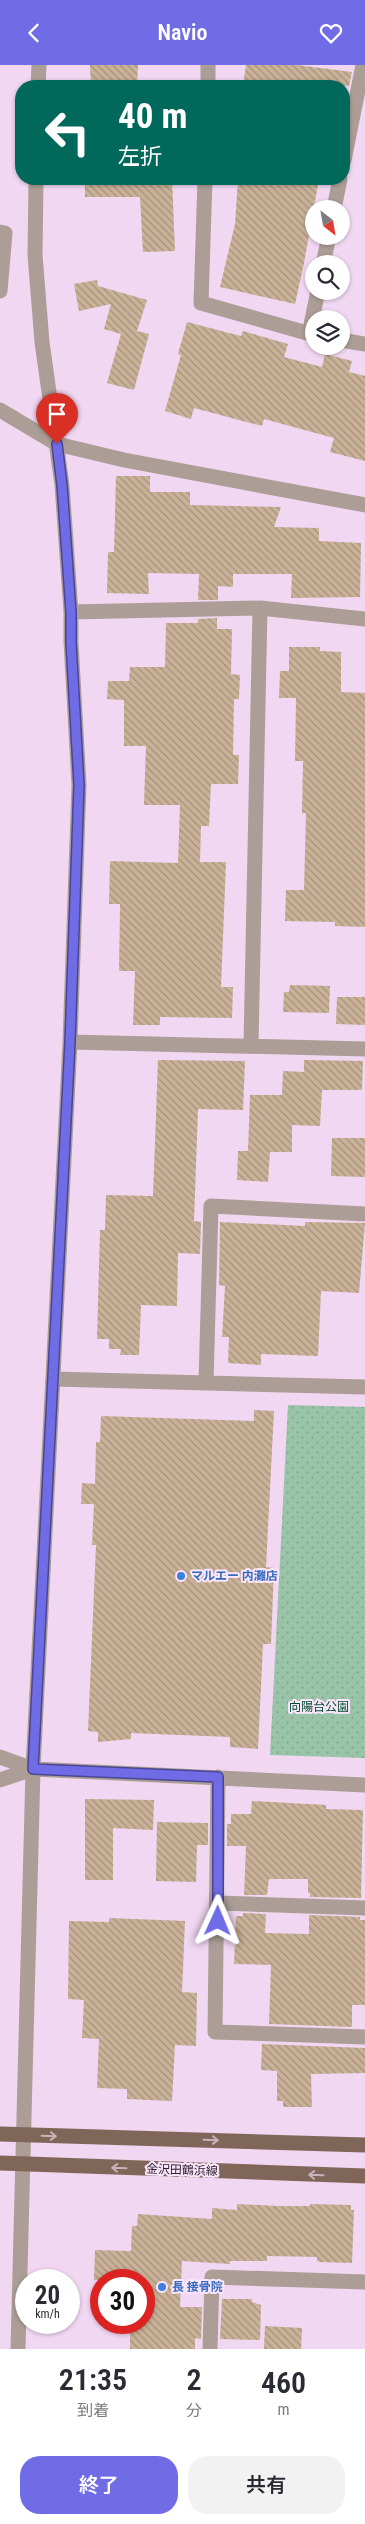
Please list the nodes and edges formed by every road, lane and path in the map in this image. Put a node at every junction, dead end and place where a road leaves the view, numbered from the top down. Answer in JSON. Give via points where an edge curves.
{"nodes":[{"id":1,"x":39,"y":65,"type":"edge"},
{"id":2,"x":208,"y":65,"type":"edge"},
{"id":3,"x":363,"y":65,"type":"edge"},
{"id":4,"x":38,"y":80,"type":"edge"},
{"id":5,"x":208,"y":80,"type":"edge"},
{"id":6,"x":350,"y":130,"type":"edge"},
{"id":7,"x":36,"y":185,"type":"edge"},
{"id":8,"x":205,"y":185,"type":"edge"},
{"id":9,"x":339,"y":185,"type":"edge"},
{"id":10,"x":336,"y":200,"type":"edge"},
{"id":11,"x":0,"y":232,"type":"edge"},
{"id":12,"x":0,"y":291,"type":"edge"},
{"id":13,"x":305,"y":332,"type":"edge"},
{"id":14,"x":350,"y":342,"type":"edge"},
{"id":15,"x":365,"y":344,"type":"edge"},
{"id":16,"x":0,"y":411,"type":"edge"},
{"id":17,"x":57,"y":444,"type":"junction"},
{"id":18,"x":365,"y":505,"type":"edge"},
{"id":19,"x":260,"y":608,"type":"junction"},
{"id":20,"x":71,"y":612,"type":"junction"},
{"id":21,"x":365,"y":619,"type":"edge"},
{"id":22,"x":70,"y":1042,"type":"junction"},
{"id":23,"x":251,"y":1045,"type":"junction"},
{"id":24,"x":365,"y":1049,"type":"edge"},
{"id":25,"x":365,"y":1214,"type":"edge"},
{"id":26,"x":53,"y":1379,"type":"junction"},
{"id":27,"x":206,"y":1382,"type":"junction"},
{"id":28,"x":365,"y":1387,"type":"edge"},
{"id":29,"x":0,"y":1757,"type":"edge"},
{"id":30,"x":33,"y":1769,"type":"junction"},
{"id":31,"x":218,"y":1777,"type":"junction"},
{"id":32,"x":0,"y":1781,"type":"edge"},
{"id":33,"x":365,"y":1785,"type":"edge"},
{"id":34,"x":218,"y":1903,"type":"junction"},
{"id":35,"x":365,"y":1908,"type":"edge"},
{"id":36,"x":365,"y":2037,"type":"edge"},
{"id":37,"x":0,"y":2134,"type":"edge"},
{"id":38,"x":25,"y":2135,"type":"junction"},
{"id":39,"x":365,"y":2145,"type":"edge"},
{"id":40,"x":0,"y":2163,"type":"edge"},
{"id":41,"x":23,"y":2164,"type":"junction"},
{"id":42,"x":365,"y":2176,"type":"edge"},
{"id":43,"x":365,"y":2282,"type":"edge"},
{"id":44,"x":18,"y":2349,"type":"edge"},
{"id":45,"x":210,"y":2349,"type":"edge"}],
"edges":[{"from":1,"to":4,"type":"street"},
{"from":2,"to":5,"type":"street"},
{"from":3,"to":6,"type":"street"},
{"from":7,"to":17,"type":"street","via":[[36,275]]},
{"from":8,"to":13,"type":"street","via":[[201,303]]},
{"from":9,"to":10,"type":"street"},
{"from":11,"to":12,"type":"street","via":[[5,233]]},
{"from":14,"to":15,"type":"street"},
{"from":16,"to":17,"type":"street"},
{"from":17,"to":18,"type":"street","via":[[124,460]]},
{"from":17,"to":20,"type":"street"},
{"from":19,"to":20,"type":"street"},
{"from":19,"to":21,"type":"street"},
{"from":19,"to":23,"type":"street"},
{"from":20,"to":22,"type":"street","via":[[79,785]]},
{"from":22,"to":23,"type":"street"},
{"from":22,"to":26,"type":"street"},
{"from":23,"to":24,"type":"street"},
{"from":25,"to":27,"type":"street","via":[[211,1206]]},
{"from":26,"to":27,"type":"street"},
{"from":26,"to":30,"type":"street"},
{"from":27,"to":28,"type":"street"},
{"from":29,"to":30,"type":"street"},
{"from":30,"to":31,"type":"street"},
{"from":30,"to":32,"type":"street"},
{"from":30,"to":38,"type":"street"},
{"from":31,"to":33,"type":"street"},
{"from":31,"to":34,"type":"street"},
{"from":34,"to":35,"type":"street"},
{"from":34,"to":36,"type":"street","via":[[215,2032]]},
{"from":37,"to":38,"type":"main road"},
{"from":38,"to":39,"type":"main road","one_way":true},
{"from":38,"to":41,"type":"street"},
{"from":40,"to":41,"type":"main road","name":"金沢田鶴浜線"},
{"from":42,"to":41,"type":"main road","name":"金沢田鶴浜線","one_way":true},
{"from":41,"to":44,"type":"street"},
{"from":43,"to":45,"type":"street","via":[[212,2277]]}]}
